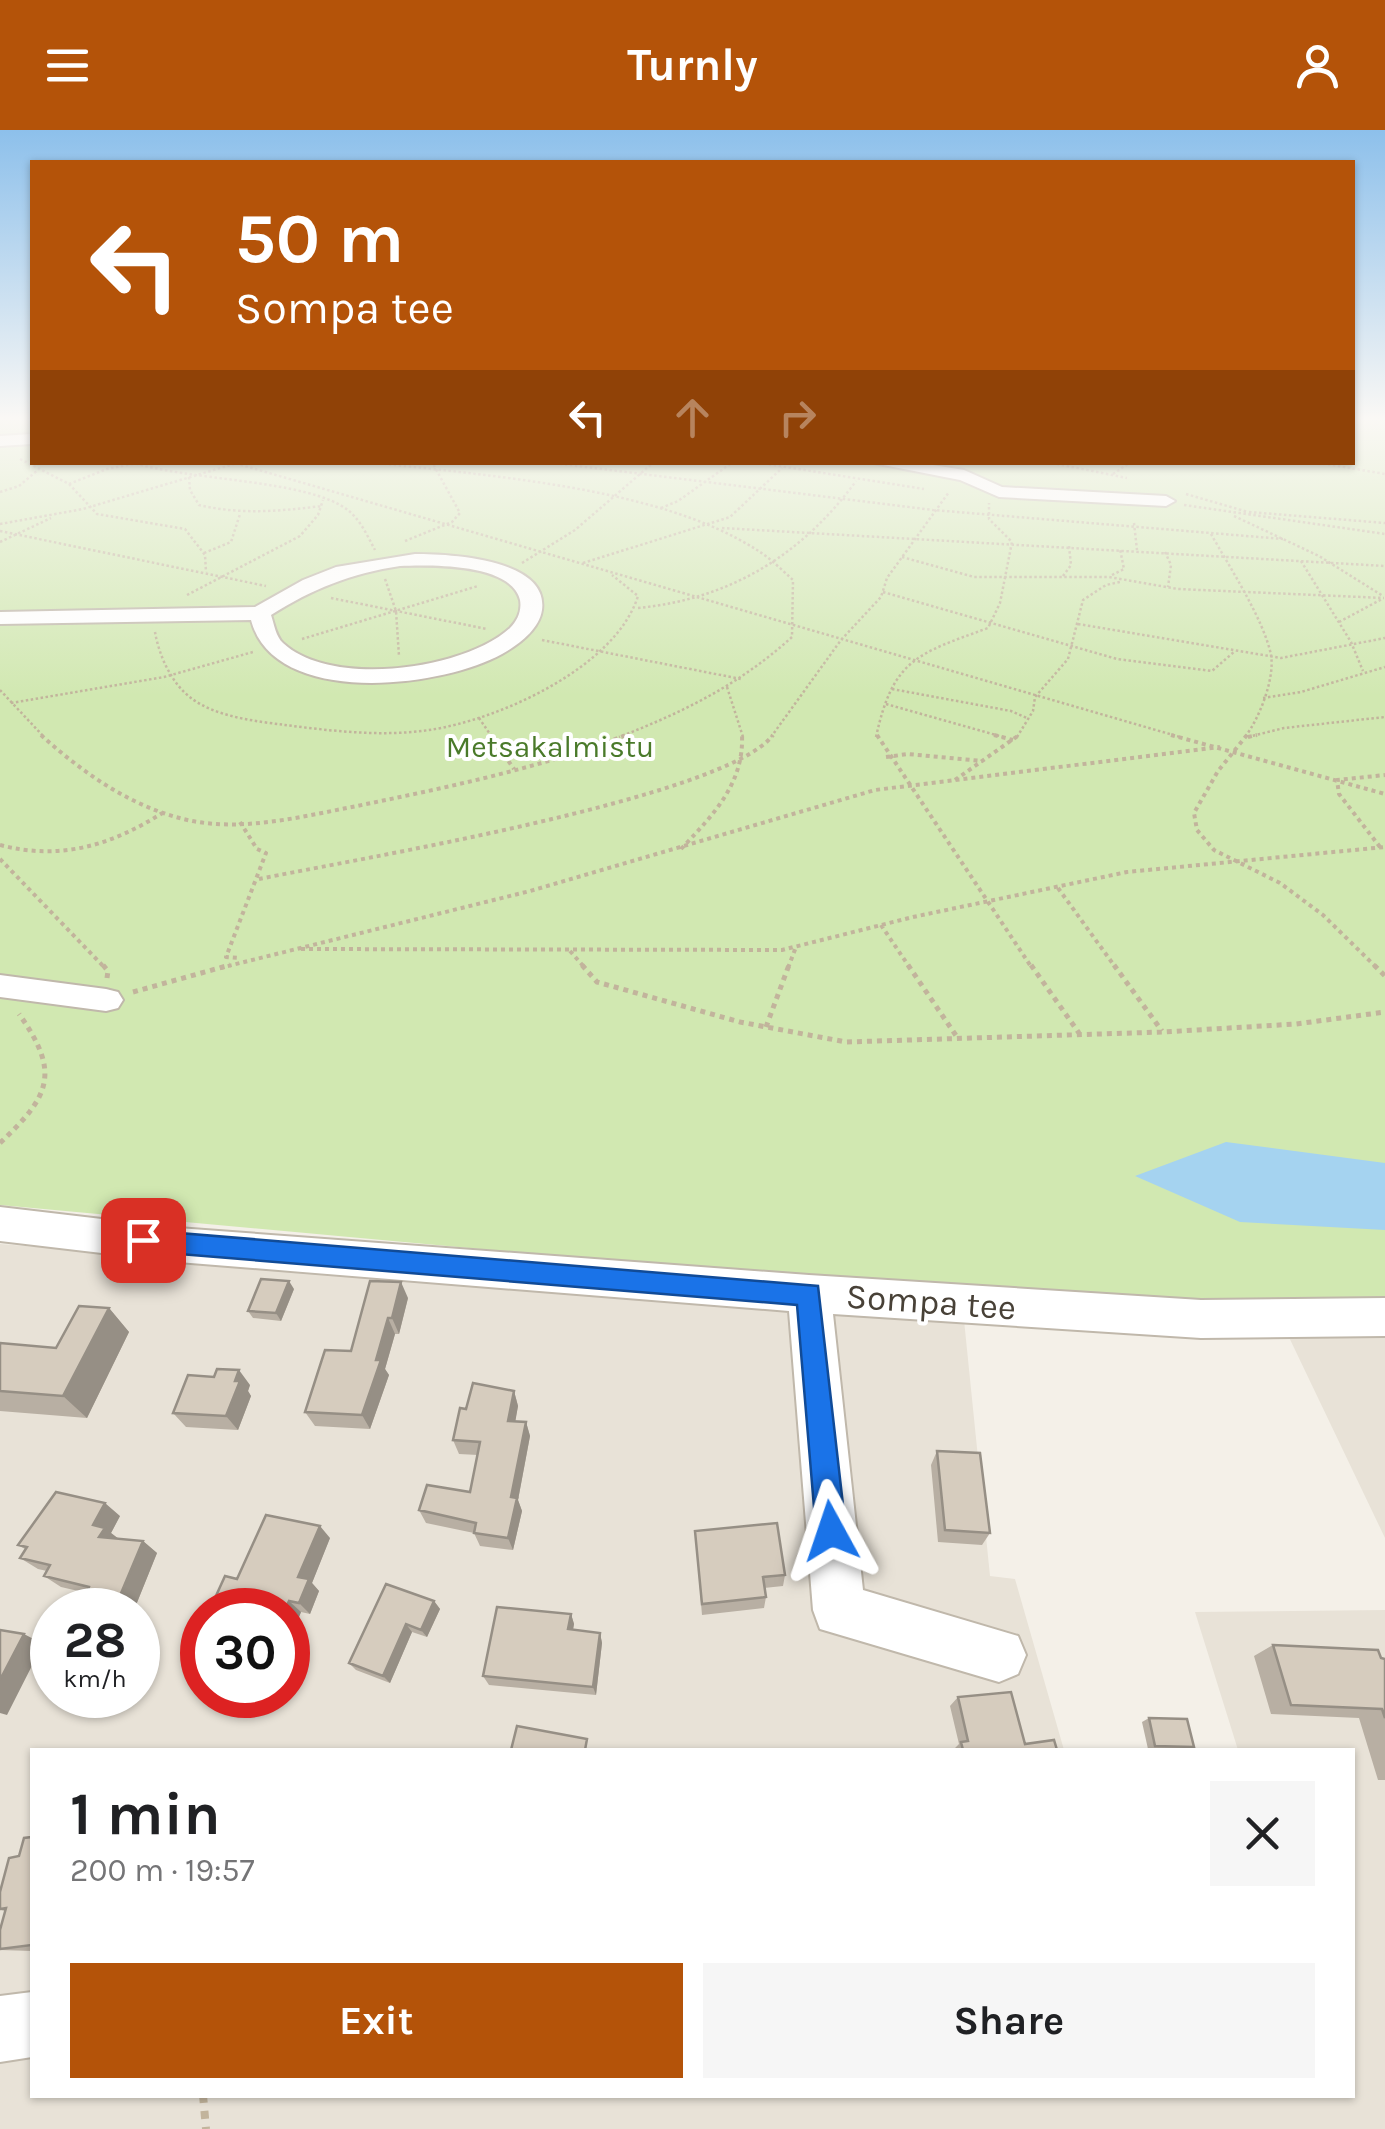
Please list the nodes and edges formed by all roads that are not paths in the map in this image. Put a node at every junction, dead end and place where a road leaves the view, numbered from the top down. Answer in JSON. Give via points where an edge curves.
{"nodes":[{"id":1,"x":260,"y":613,"type":"junction"},
{"id":2,"x":0,"y":618,"type":"edge"},
{"id":3,"x":5,"y":996,"type":"edge"},
{"id":4,"x":106,"y":1000,"type":"road end"},
{"id":5,"x":0,"y":1224,"type":"edge"},
{"id":6,"x":809,"y":1294,"type":"junction"},
{"id":7,"x":1385,"y":1317,"type":"edge"},
{"id":8,"x":999,"y":1654,"type":"dead end"},
{"id":9,"x":30,"y":2024,"type":"edge"},
{"id":10,"x":0,"y":2029,"type":"edge"}],
"edges":[{"from":1,"to":1,"type":"street","via":[[293,591],[378,557],[456,561],[505,575],[528,593],[532,606],[516,634],[490,651],[394,674],[346,674],[287,658]]},
{"from":1,"to":2,"type":"street"},
{"from":3,"to":4,"type":"street"},
{"from":5,"to":6,"type":"street","name":"Sompa tee"},
{"from":6,"to":7,"type":"street","name":"Sompa tee","via":[[1201,1319]]},
{"from":6,"to":8,"type":"street","via":[[839,1610]]},
{"from":9,"to":10,"type":"street"}]}
